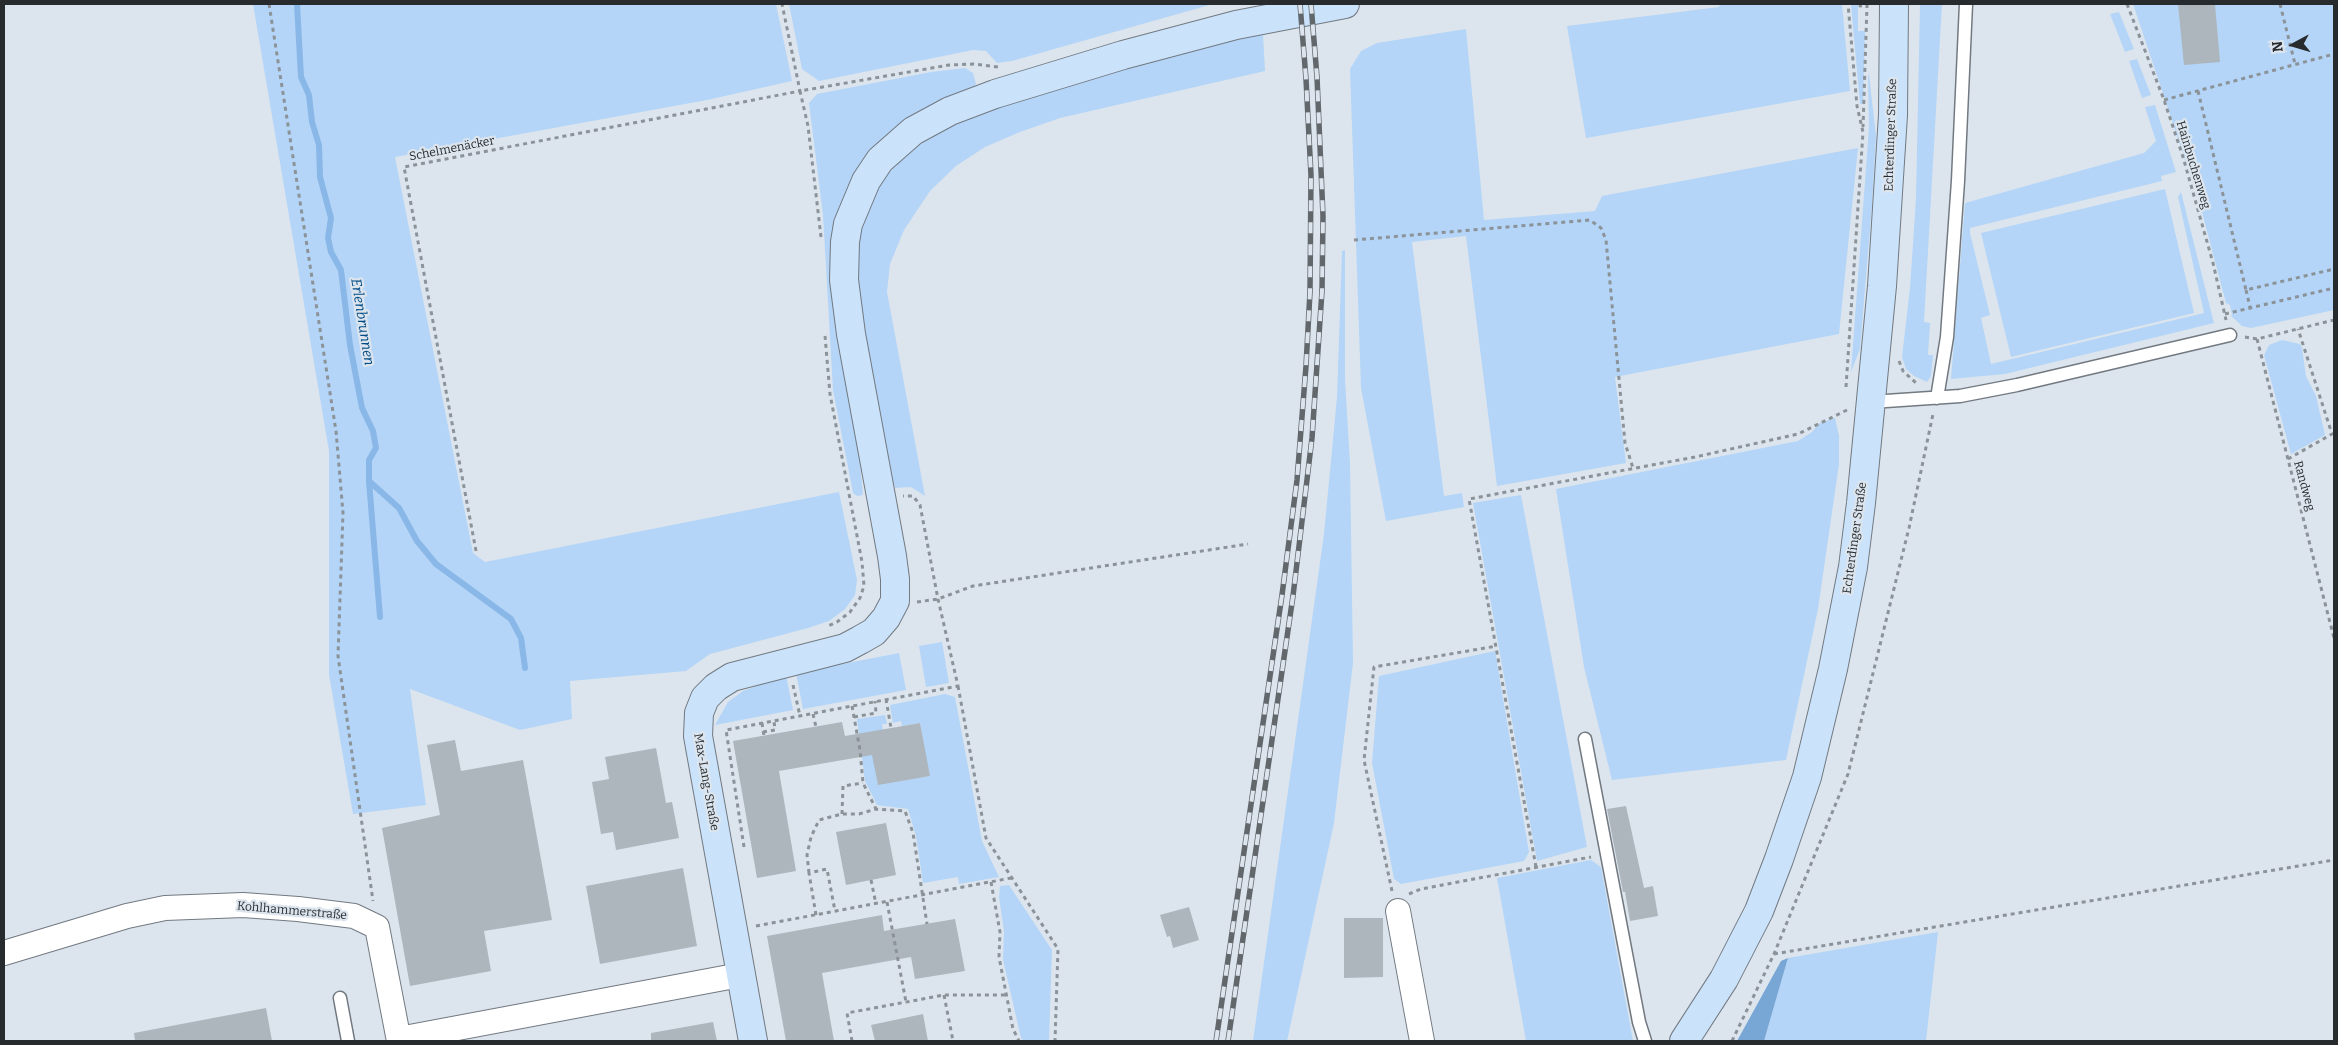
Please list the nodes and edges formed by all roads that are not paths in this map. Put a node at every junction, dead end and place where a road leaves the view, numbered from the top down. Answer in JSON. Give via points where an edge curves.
{"nodes":[{"id":1,"x":1345,"y":4,"type":"edge"},
{"id":2,"x":1894,"y":4,"type":"edge"},
{"id":3,"x":1966,"y":4,"type":"edge"},
{"id":4,"x":2230,"y":335,"type":"road end"},
{"id":5,"x":1937,"y":398,"type":"junction"},
{"id":6,"x":1858,"y":401,"type":"junction"},
{"id":7,"x":1585,"y":739,"type":"dead end"},
{"id":8,"x":1400,"y":905,"type":"road end"},
{"id":9,"x":4,"y":953,"type":"edge"},
{"id":10,"x":740,"y":975,"type":"junction"},
{"id":11,"x":340,"y":998,"type":"dead end"},
{"id":12,"x":399,"y":1040,"type":"edge"},
{"id":13,"x":348,"y":1041,"type":"edge"},
{"id":14,"x":753,"y":1041,"type":"edge"},
{"id":15,"x":1422,"y":1041,"type":"edge"},
{"id":16,"x":1645,"y":1041,"type":"edge"},
{"id":17,"x":1684,"y":1041,"type":"edge"}],
"edges":[{"from":1,"to":10,"type":"main road","name":"Max-Lang-Straße","via":[[1236,25],[994,94],[950,111],[913,131],[880,160],[866,181],[848,224],[844,262],[850,334],[892,556],[895,602],[874,632],[845,648],[732,677],[705,698],[699,713],[698,736]]},
{"from":2,"to":6,"type":"main road","name":"Echterdinger Straße","via":[[1890,175]]},
{"from":3,"to":5,"type":"lane","via":[[1948,327]]},
{"from":4,"to":5,"type":"lane","via":[[2017,385]]},
{"from":5,"to":6,"type":"lane"},
{"from":6,"to":17,"type":"main road","name":"Echterdinger Straße","via":[[1852,567],[1823,719],[1808,777],[1759,911],[1724,979]]},
{"from":7,"to":16,"type":"lane"},
{"from":8,"to":15,"type":"street"},
{"from":9,"to":12,"type":"street","name":"Kohlhammerstraße","via":[[127,916],[165,908],[243,905],[354,916],[377,926]]},
{"from":10,"to":12,"type":"street"},
{"from":10,"to":14,"type":"main road","name":"Max-Lang-Straße"},
{"from":11,"to":13,"type":"lane"}]}
